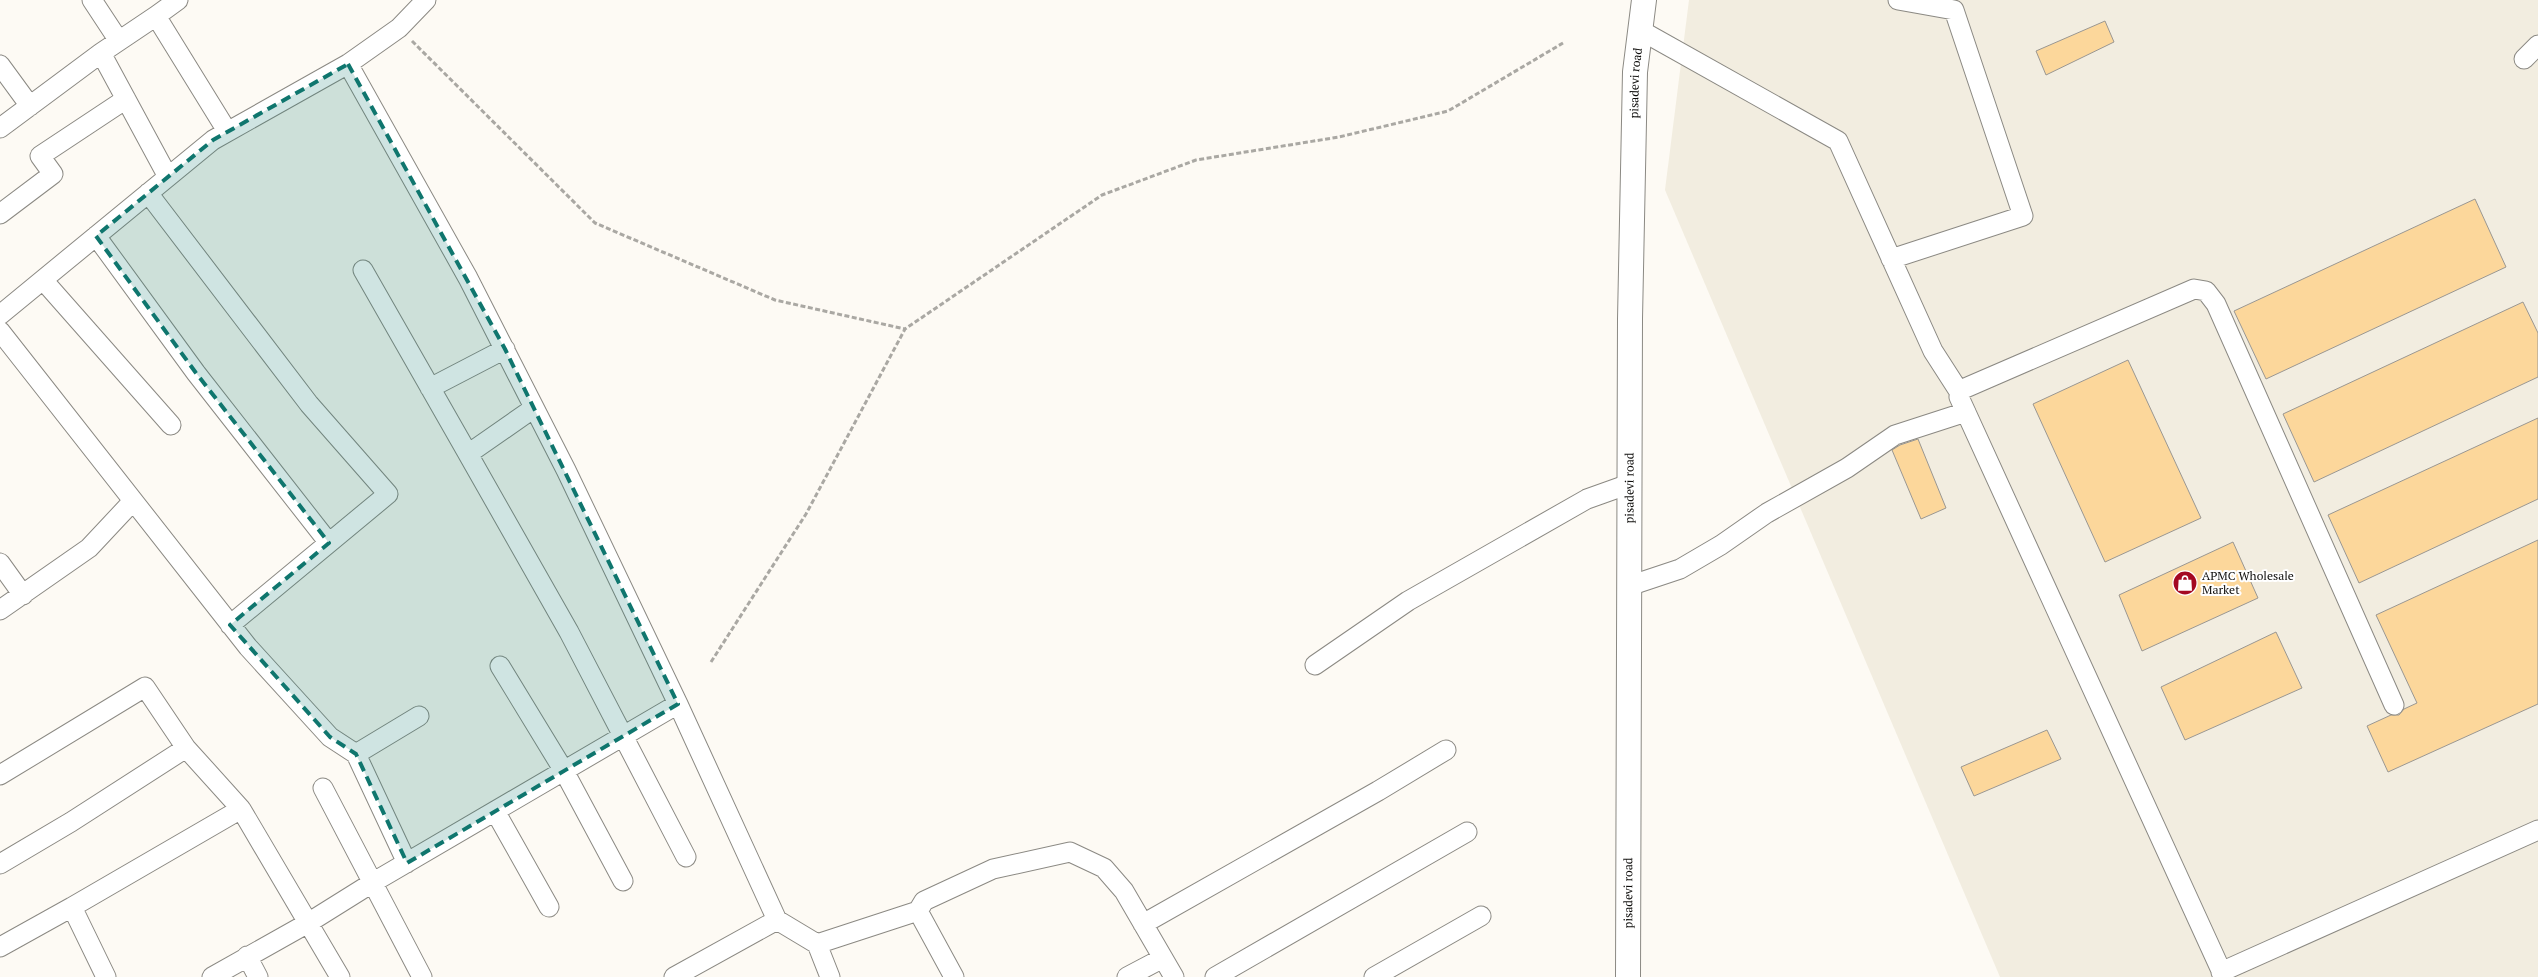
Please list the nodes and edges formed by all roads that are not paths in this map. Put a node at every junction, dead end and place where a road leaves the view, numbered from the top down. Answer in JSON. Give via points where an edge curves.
{"nodes":[{"id":1,"x":92,"y":0,"type":"edge"},
{"id":2,"x":178,"y":0,"type":"edge"},
{"id":3,"x":426,"y":0,"type":"edge"},
{"id":4,"x":1644,"y":0,"type":"edge"},
{"id":5,"x":1898,"y":0,"type":"edge"},
{"id":6,"x":156,"y":16,"type":"junction"},
{"id":7,"x":1640,"y":30,"type":"junction"},
{"id":8,"x":119,"y":41,"type":"junction"},
{"id":9,"x":2538,"y":45,"type":"edge"},
{"id":10,"x":101,"y":53,"type":"junction"},
{"id":11,"x":2524,"y":59,"type":"dead end"},
{"id":12,"x":348,"y":64,"type":"junction"},
{"id":13,"x":0,"y":65,"type":"edge"},
{"id":14,"x":126,"y":99,"type":"junction"},
{"id":15,"x":30,"y":106,"type":"junction"},
{"id":16,"x":0,"y":128,"type":"edge"},
{"id":17,"x":227,"y":131,"type":"junction"},
{"id":18,"x":168,"y":177,"type":"junction"},
{"id":19,"x":148,"y":193,"type":"junction"},
{"id":20,"x":0,"y":214,"type":"edge"},
{"id":21,"x":96,"y":236,"type":"junction"},
{"id":22,"x":1891,"y":259,"type":"junction"},
{"id":23,"x":363,"y":270,"type":"dead end"},
{"id":24,"x":42,"y":280,"type":"junction"},
{"id":25,"x":0,"y":315,"type":"edge"},
{"id":26,"x":0,"y":331,"type":"edge"},
{"id":27,"x":505,"y":349,"type":"junction"},
{"id":28,"x":430,"y":388,"type":"junction"},
{"id":29,"x":1960,"y":392,"type":"junction"},
{"id":30,"x":534,"y":408,"type":"junction"},
{"id":31,"x":1966,"y":412,"type":"junction"},
{"id":32,"x":171,"y":425,"type":"dead end"},
{"id":33,"x":468,"y":454,"type":"junction"},
{"id":34,"x":1629,"y":484,"type":"junction"},
{"id":35,"x":133,"y":501,"type":"junction"},
{"id":36,"x":329,"y":543,"type":"junction"},
{"id":37,"x":0,"y":563,"type":"edge"},
{"id":38,"x":1629,"y":586,"type":"junction"},
{"id":39,"x":23,"y":595,"type":"junction"},
{"id":40,"x":0,"y":610,"type":"edge"},
{"id":41,"x":230,"y":625,"type":"junction"},
{"id":42,"x":1315,"y":665,"type":"dead end"},
{"id":43,"x":500,"y":666,"type":"dead end"},
{"id":44,"x":678,"y":704,"type":"junction"},
{"id":45,"x":2394,"y":705,"type":"dead end"},
{"id":46,"x":419,"y":716,"type":"dead end"},
{"id":47,"x":624,"y":736,"type":"junction"},
{"id":48,"x":186,"y":748,"type":"junction"},
{"id":49,"x":1446,"y":750,"type":"dead end"},
{"id":50,"x":356,"y":754,"type":"junction"},
{"id":51,"x":564,"y":771,"type":"junction"},
{"id":52,"x":0,"y":776,"type":"edge"},
{"id":53,"x":323,"y":788,"type":"dead end"},
{"id":54,"x":241,"y":809,"type":"junction"},
{"id":55,"x":495,"y":811,"type":"junction"},
{"id":56,"x":2538,"y":830,"type":"edge"},
{"id":57,"x":1467,"y":832,"type":"dead end"},
{"id":58,"x":686,"y":857,"type":"dead end"},
{"id":59,"x":407,"y":862,"type":"junction"},
{"id":60,"x":0,"y":864,"type":"edge"},
{"id":61,"x":624,"y":881,"type":"dead end"},
{"id":62,"x":372,"y":883,"type":"junction"},
{"id":63,"x":72,"y":907,"type":"junction"},
{"id":64,"x":549,"y":907,"type":"dead end"},
{"id":65,"x":918,"y":911,"type":"junction"},
{"id":66,"x":1481,"y":916,"type":"dead end"},
{"id":67,"x":777,"y":920,"type":"junction"},
{"id":68,"x":308,"y":923,"type":"junction"},
{"id":69,"x":1143,"y":924,"type":"junction"},
{"id":70,"x":817,"y":944,"type":"junction"},
{"id":71,"x":0,"y":947,"type":"edge"},
{"id":72,"x":247,"y":956,"type":"junction"},
{"id":73,"x":1163,"y":958,"type":"junction"},
{"id":74,"x":2222,"y":974,"type":"edge"},
{"id":75,"x":106,"y":977,"type":"edge"},
{"id":76,"x":212,"y":977,"type":"edge"},
{"id":77,"x":258,"y":977,"type":"edge"},
{"id":78,"x":340,"y":977,"type":"edge"},
{"id":79,"x":422,"y":977,"type":"edge"},
{"id":80,"x":674,"y":977,"type":"edge"},
{"id":81,"x":830,"y":977,"type":"edge"},
{"id":82,"x":954,"y":977,"type":"edge"},
{"id":83,"x":1127,"y":977,"type":"edge"},
{"id":84,"x":1174,"y":977,"type":"edge"},
{"id":85,"x":1215,"y":977,"type":"edge"},
{"id":86,"x":1374,"y":977,"type":"edge"},
{"id":87,"x":1628,"y":977,"type":"edge"}],
"edges":[{"from":1,"to":8,"type":"street"},
{"from":2,"to":6,"type":"street"},
{"from":3,"to":12,"type":"street","via":[[399,28]]},
{"from":4,"to":7,"type":"street","name":"pisadevi road"},
{"from":5,"to":22,"type":"street","via":[[1954,10],[2023,216]]},
{"from":6,"to":8,"type":"street"},
{"from":6,"to":17,"type":"street"},
{"from":7,"to":22,"type":"street","via":[[1838,141]]},
{"from":7,"to":34,"type":"street","name":"pisadevi road","via":[[1635,72]]},
{"from":8,"to":10,"type":"street"},
{"from":9,"to":11,"type":"street"},
{"from":10,"to":14,"type":"street"},
{"from":10,"to":15,"type":"street"},
{"from":12,"to":17,"type":"street"},
{"from":12,"to":27,"type":"street"},
{"from":13,"to":15,"type":"street"},
{"from":14,"to":18,"type":"street"},
{"from":14,"to":20,"type":"street","via":[[40,156],[53,174]]},
{"from":15,"to":16,"type":"street"},
{"from":17,"to":18,"type":"street"},
{"from":18,"to":19,"type":"street"},
{"from":19,"to":21,"type":"street"},
{"from":19,"to":36,"type":"street","via":[[309,404],[388,494]]},
{"from":21,"to":24,"type":"street"},
{"from":21,"to":36,"type":"street","via":[[196,373]]},
{"from":22,"to":29,"type":"street","via":[[1933,352]]},
{"from":23,"to":28,"type":"street"},
{"from":24,"to":25,"type":"street"},
{"from":24,"to":32,"type":"street"},
{"from":26,"to":35,"type":"street"},
{"from":27,"to":28,"type":"street"},
{"from":27,"to":30,"type":"street"},
{"from":28,"to":33,"type":"street"},
{"from":29,"to":31,"type":"street"},
{"from":29,"to":45,"type":"street","via":[[2194,289],[2206,292],[2216,304]]},
{"from":30,"to":33,"type":"street"},
{"from":30,"to":44,"type":"street"},
{"from":31,"to":38,"type":"street","via":[[1895,436],[1680,569]]},
{"from":31,"to":74,"type":"street"},
{"from":33,"to":47,"type":"street"},
{"from":34,"to":38,"type":"street","name":"pisadevi road"},
{"from":34,"to":42,"type":"street","via":[[1587,500],[1408,601]]},
{"from":35,"to":39,"type":"street","via":[[89,548]]},
{"from":35,"to":41,"type":"street"},
{"from":36,"to":41,"type":"street"},
{"from":37,"to":39,"type":"street"},
{"from":38,"to":87,"type":"street","name":"pisadevi road"},
{"from":39,"to":40,"type":"street"},
{"from":41,"to":50,"type":"street","via":[[330,737]]},
{"from":43,"to":51,"type":"street"},
{"from":44,"to":47,"type":"street"},
{"from":44,"to":67,"type":"street"},
{"from":46,"to":50,"type":"street"},
{"from":47,"to":51,"type":"street"},
{"from":47,"to":58,"type":"street"},
{"from":48,"to":52,"type":"street","via":[[145,687]]},
{"from":48,"to":54,"type":"street"},
{"from":48,"to":60,"type":"street"},
{"from":49,"to":69,"type":"street","via":[[1378,792]]},
{"from":50,"to":59,"type":"street"},
{"from":51,"to":55,"type":"street"},
{"from":51,"to":61,"type":"street"},
{"from":53,"to":62,"type":"street"},
{"from":54,"to":63,"type":"street"},
{"from":54,"to":68,"type":"street"},
{"from":55,"to":59,"type":"street"},
{"from":55,"to":64,"type":"street"},
{"from":56,"to":74,"type":"street"},
{"from":57,"to":85,"type":"street"},
{"from":59,"to":62,"type":"street"},
{"from":62,"to":68,"type":"street"},
{"from":62,"to":79,"type":"street"},
{"from":63,"to":71,"type":"street"},
{"from":63,"to":75,"type":"street"},
{"from":65,"to":69,"type":"street","via":[[924,901],[993,869],[1070,852],[1104,868],[1124,891]]},
{"from":65,"to":70,"type":"street"},
{"from":65,"to":82,"type":"street"},
{"from":66,"to":86,"type":"street"},
{"from":67,"to":70,"type":"street"},
{"from":67,"to":80,"type":"street"},
{"from":68,"to":72,"type":"street"},
{"from":68,"to":78,"type":"street"},
{"from":69,"to":73,"type":"street"},
{"from":70,"to":81,"type":"street"},
{"from":72,"to":76,"type":"street"},
{"from":72,"to":77,"type":"street"},
{"from":73,"to":83,"type":"street"},
{"from":73,"to":84,"type":"street"}]}
